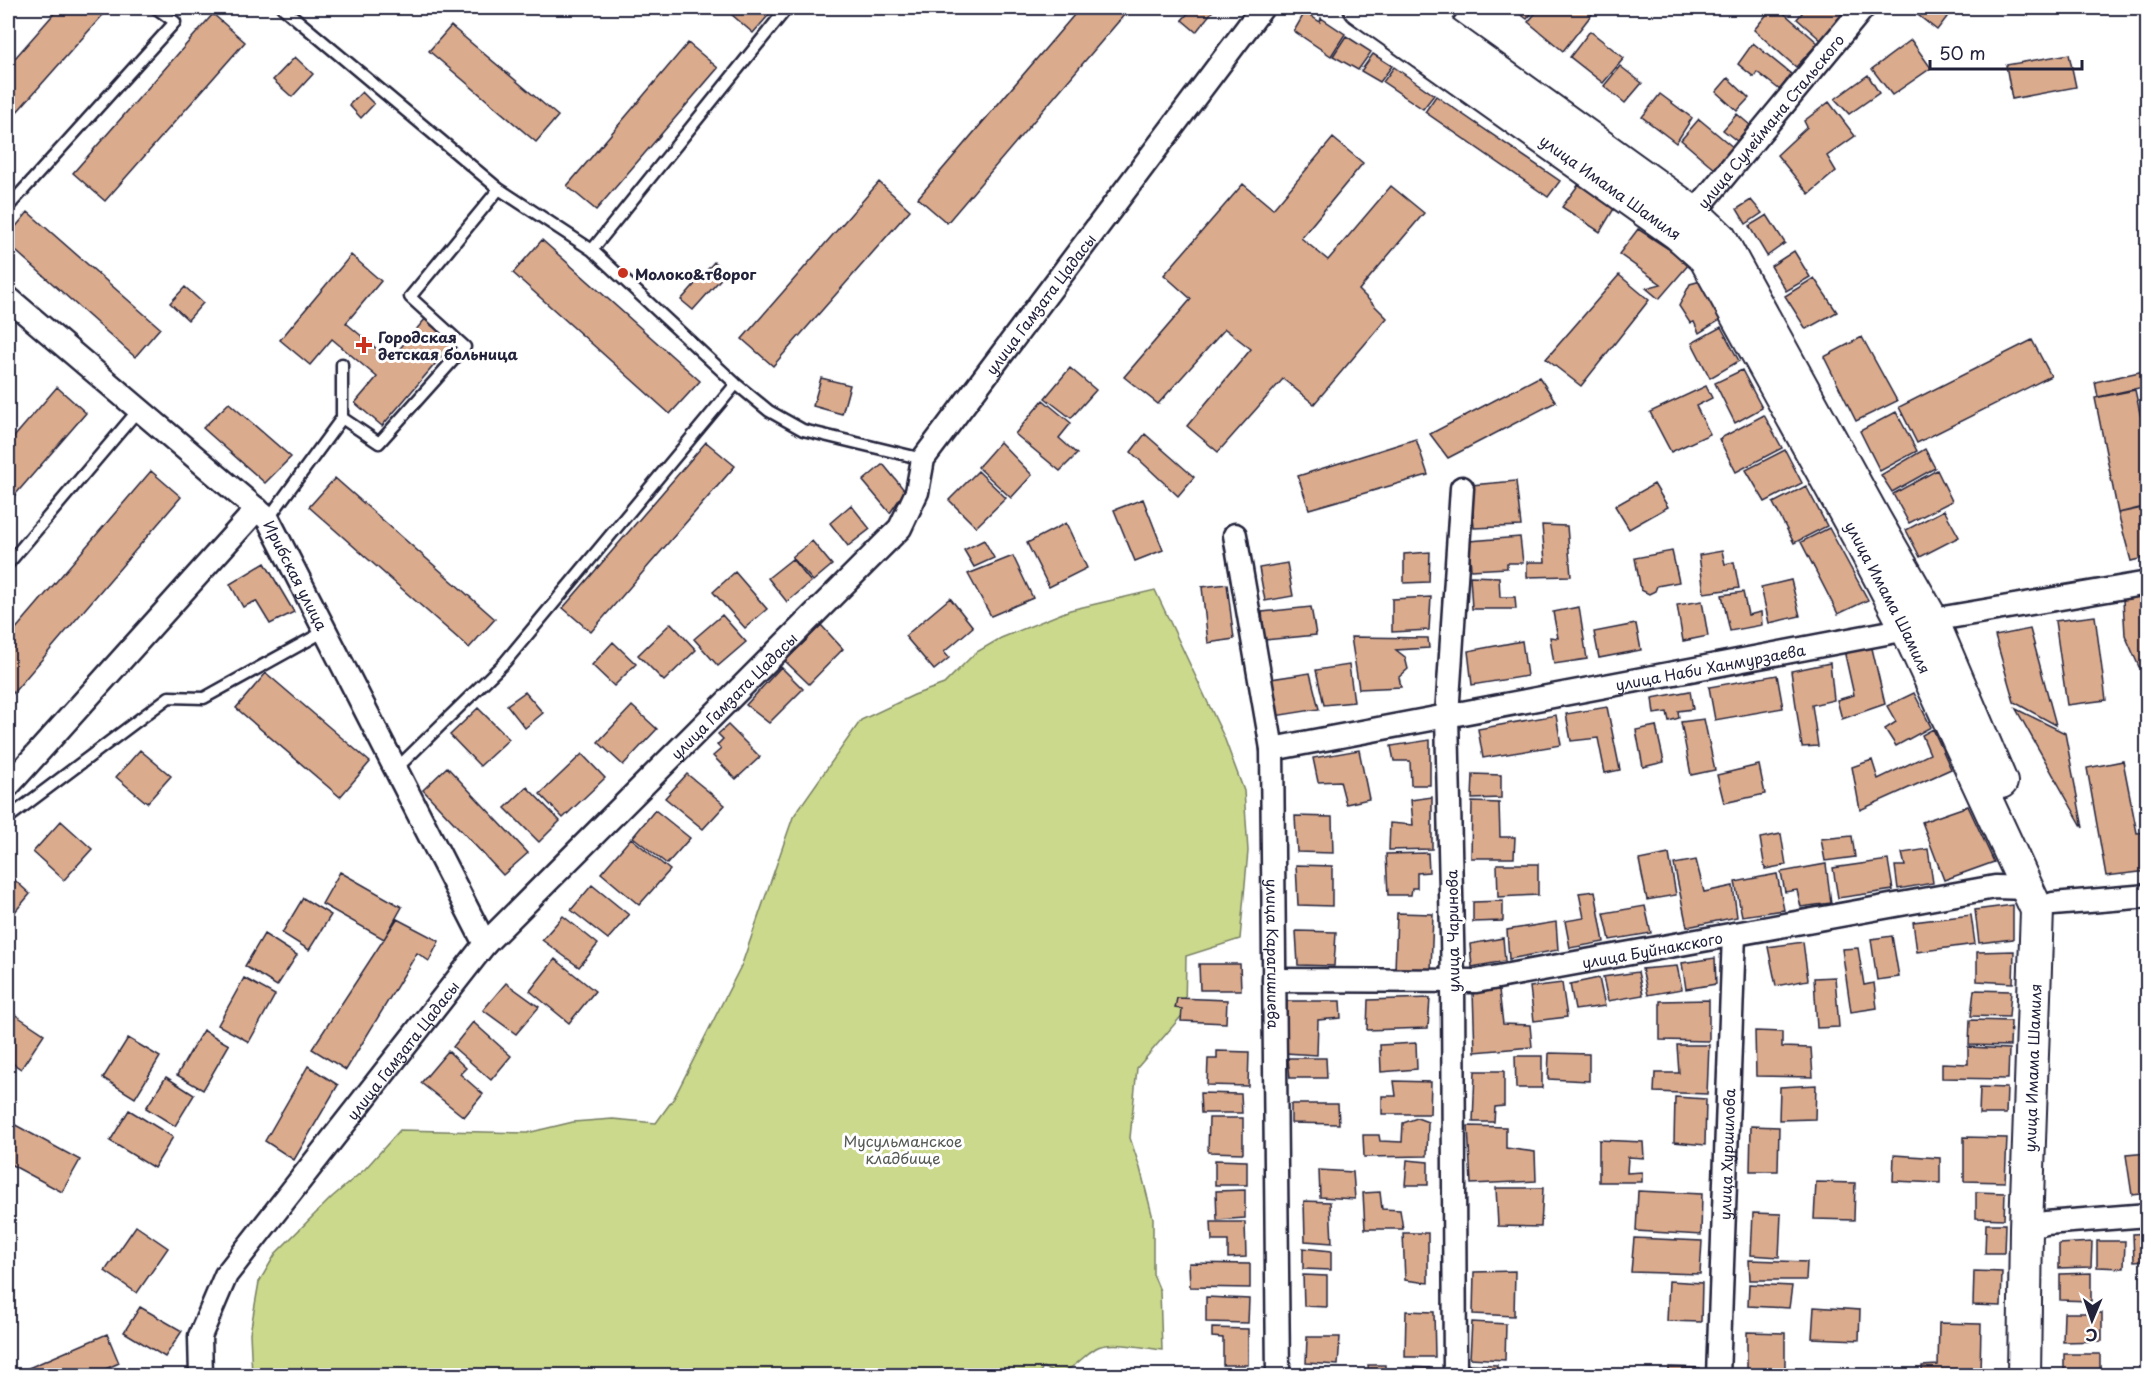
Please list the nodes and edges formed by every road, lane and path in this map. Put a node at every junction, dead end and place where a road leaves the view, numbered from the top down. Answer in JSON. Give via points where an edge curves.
{"nodes":[{"id":1,"x":156,"y":8,"type":"edge"},
{"id":2,"x":283,"y":8,"type":"edge"},
{"id":3,"x":787,"y":8,"type":"edge"},
{"id":4,"x":1262,"y":8,"type":"edge"},
{"id":5,"x":1360,"y":8,"type":"edge"},
{"id":6,"x":1410,"y":8,"type":"edge"},
{"id":7,"x":1446,"y":8,"type":"edge"},
{"id":8,"x":1863,"y":8,"type":"edge"},
{"id":9,"x":1415,"y":46,"type":"junction"},
{"id":10,"x":499,"y":189,"type":"junction"},
{"id":11,"x":8,"y":207,"type":"edge"},
{"id":12,"x":1686,"y":224,"type":"junction"},
{"id":13,"x":592,"y":250,"type":"junction"},
{"id":14,"x":8,"y":298,"type":"edge"},
{"id":15,"x":342,"y":364,"type":"dead end"},
{"id":16,"x":736,"y":384,"type":"junction"},
{"id":17,"x":140,"y":408,"type":"junction"},
{"id":18,"x":342,"y":417,"type":"junction"},
{"id":19,"x":923,"y":459,"type":"junction"},
{"id":20,"x":1462,"y":488,"type":"dead end"},
{"id":21,"x":263,"y":514,"type":"junction"},
{"id":22,"x":1235,"y":535,"type":"dead end"},
{"id":23,"x":8,"y":564,"type":"edge"},
{"id":24,"x":2148,"y":583,"type":"edge"},
{"id":25,"x":1919,"y":625,"type":"junction"},
{"id":26,"x":325,"y":631,"type":"junction"},
{"id":27,"x":1447,"y":715,"type":"junction"},
{"id":28,"x":1272,"y":749,"type":"junction"},
{"id":29,"x":396,"y":769,"type":"junction"},
{"id":30,"x":8,"y":786,"type":"edge"},
{"id":31,"x":8,"y":819,"type":"edge"},
{"id":32,"x":2040,"y":896,"type":"junction"},
{"id":33,"x":2148,"y":896,"type":"edge"},
{"id":34,"x":1734,"y":934,"type":"junction"},
{"id":35,"x":485,"y":944,"type":"junction"},
{"id":36,"x":1274,"y":980,"type":"junction"},
{"id":37,"x":1453,"y":981,"type":"junction"},
{"id":38,"x":2148,"y":1215,"type":"edge"},
{"id":39,"x":2036,"y":1225,"type":"junction"},
{"id":40,"x":199,"y":1375,"type":"edge"},
{"id":41,"x":1278,"y":1376,"type":"edge"},
{"id":42,"x":1455,"y":1376,"type":"edge"},
{"id":43,"x":1718,"y":1376,"type":"edge"},
{"id":44,"x":2024,"y":1376,"type":"edge"},
{"id":45,"x":2043,"y":1376,"type":"edge"}],
"edges":[{"from":1,"to":11,"type":"lane","via":[[175,22]]},
{"from":2,"to":10,"type":"lane"},
{"from":3,"to":13,"type":"lane"},
{"from":4,"to":19,"type":"street","name":"улица Гамзата Цадасы"},
{"from":5,"to":9,"type":"main road","name":"улица Имама Шамиля"},
{"from":6,"to":12,"type":"main road","name":"улица Имама Шамиля"},
{"from":7,"to":9,"type":"street"},
{"from":8,"to":12,"type":"street","name":"улица Сулеймана Стальского"},
{"from":9,"to":12,"type":"main road","name":"улица Имама Шамиля"},
{"from":10,"to":13,"type":"lane"},
{"from":10,"to":18,"type":"lane","via":[[410,297],[465,347],[379,443]]},
{"from":12,"to":25,"type":"main road","name":"улица Имама Шамиля","via":[[1720,238],[1870,510]]},
{"from":13,"to":16,"type":"lane"},
{"from":14,"to":17,"type":"street"},
{"from":15,"to":18,"type":"lane"},
{"from":16,"to":19,"type":"lane","via":[[769,411],[803,430]]},
{"from":16,"to":29,"type":"lane","via":[[505,663]]},
{"from":17,"to":21,"type":"street"},
{"from":17,"to":23,"type":"lane"},
{"from":18,"to":21,"type":"lane"},
{"from":19,"to":35,"type":"street","name":"улица Гамзата Цадасы","via":[[917,492],[900,528]]},
{"from":20,"to":27,"type":"street","name":"улица Чаринова"},
{"from":21,"to":26,"type":"street","name":"Ирибская улица"},
{"from":21,"to":30,"type":"street","name":"Ирибская улица"},
{"from":22,"to":28,"type":"street","name":"улица Карагишиева"},
{"from":24,"to":25,"type":"street","name":"улица Наби Ханмурзаева"},
{"from":25,"to":27,"type":"street","name":"улица Наби Ханмурзаева"},
{"from":25,"to":32,"type":"main road","name":"улица Имама Шамиля"},
{"from":26,"to":29,"type":"street","name":"Ирибская улица"},
{"from":26,"to":31,"type":"lane","via":[[204,699],[169,697]]},
{"from":27,"to":28,"type":"street","name":"улица Наби Ханмурзаева"},
{"from":27,"to":37,"type":"street","name":"улица Чаринова"},
{"from":28,"to":36,"type":"street","name":"улица Карагишиева"},
{"from":29,"to":35,"type":"street","name":"Ирибская улица"},
{"from":32,"to":33,"type":"street","name":"улица Буйнакского"},
{"from":32,"to":34,"type":"street","name":"улица Буйнакского","via":[[1995,887]]},
{"from":32,"to":39,"type":"main road","name":"улица Имама Шамиля"},
{"from":34,"to":37,"type":"street","name":"улица Буйнакского","via":[[1476,981]]},
{"from":34,"to":43,"type":"street","name":"улица Хуршилова"},
{"from":35,"to":40,"type":"street","name":"улица Гамзата Цадасы","via":[[226,1275],[200,1336]]},
{"from":36,"to":37,"type":"street","name":"улица Буйнакского"},
{"from":36,"to":41,"type":"street","name":"улица Карагишиева"},
{"from":37,"to":42,"type":"street","name":"улица Чаринова"},
{"from":38,"to":39,"type":"street"},
{"from":39,"to":44,"type":"main road","name":"улица Имама Шамиля"},
{"from":39,"to":45,"type":"main road","name":"улица Имама Шамиля"}]}
